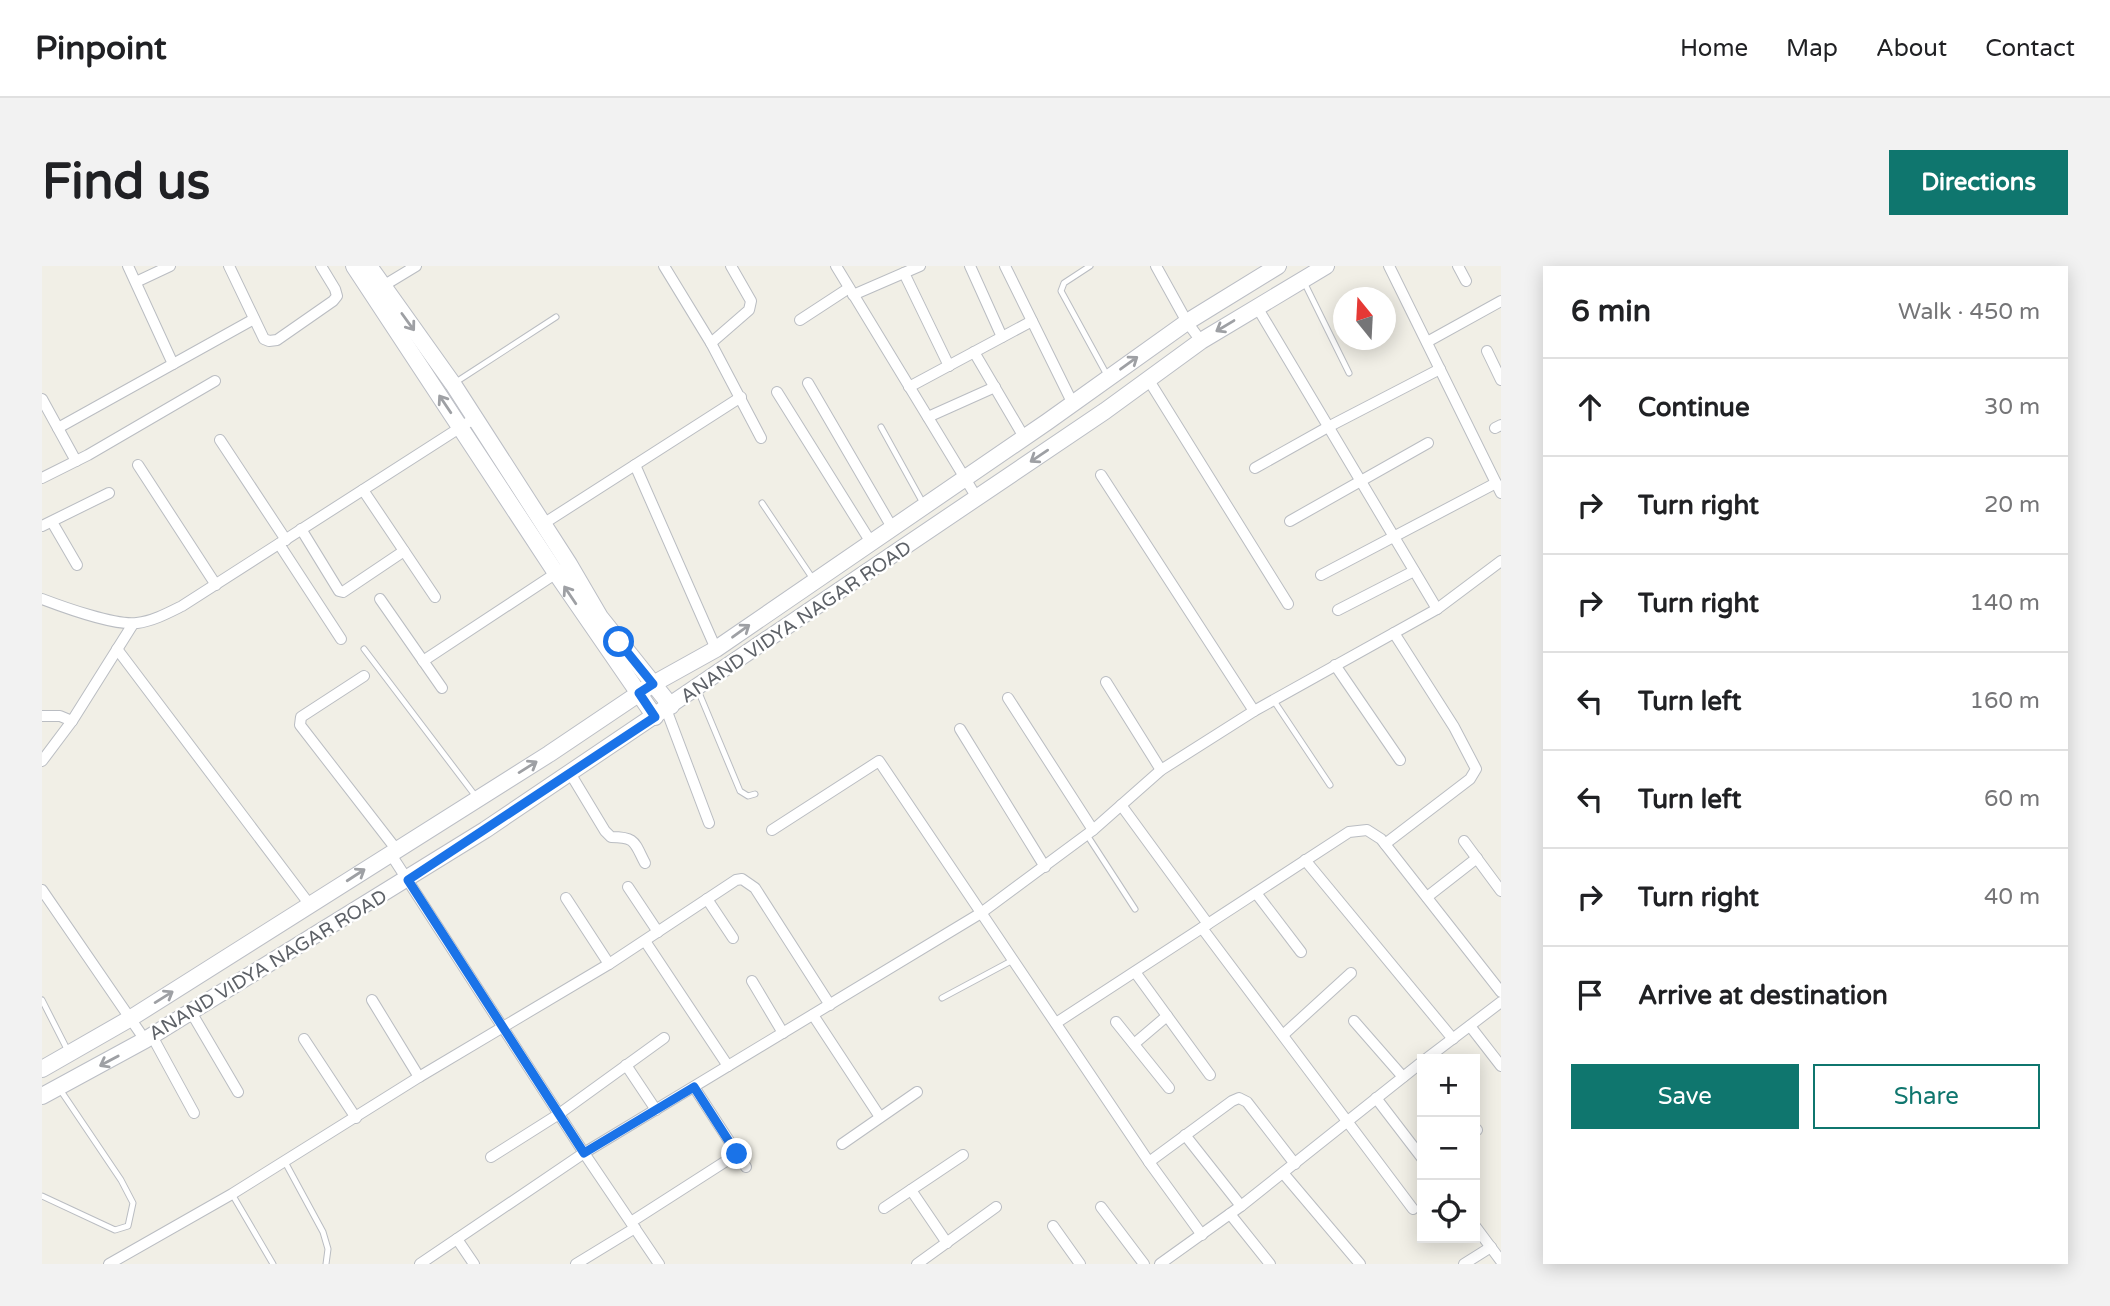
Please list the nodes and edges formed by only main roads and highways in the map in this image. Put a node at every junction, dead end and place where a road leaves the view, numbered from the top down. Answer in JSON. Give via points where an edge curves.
{"nodes":[{"id":1,"x":354,"y":266,"type":"edge"},
{"id":2,"x":369,"y":266,"type":"edge"},
{"id":3,"x":1278,"y":266,"type":"edge"},
{"id":4,"x":1326,"y":266,"type":"edge"},
{"id":5,"x":563,"y":569,"type":"junction"},
{"id":6,"x":646,"y":689,"type":"junction"},
{"id":7,"x":664,"y":711,"type":"junction"},
{"id":8,"x":42,"y":1069,"type":"edge"},
{"id":9,"x":42,"y":1096,"type":"edge"}],
"edges":[{"from":5,"to":1,"type":"main road","one_way":true,"via":[[460,427]]},
{"from":2,"to":5,"type":"main road","one_way":true,"via":[[453,384],[543,524]]},
{"from":6,"to":3,"type":"main road","name":"ANAND VIDYA NAGAR ROAD","one_way":true,"via":[[716,649],[1187,322]]},
{"from":4,"to":7,"type":"main road","name":"ANAND VIDYA NAGAR ROAD","one_way":true,"via":[[1201,341]]},
{"from":5,"to":6,"type":"main road"},
{"from":6,"to":7,"type":"main road"},
{"from":8,"to":6,"type":"main road","name":"ANAND VIDYA NAGAR ROAD","one_way":true,"via":[[131,1018]]},
{"from":7,"to":9,"type":"main road","name":"ANAND VIDYA NAGAR ROAD","one_way":true,"via":[[408,880],[149,1038]]}]}
